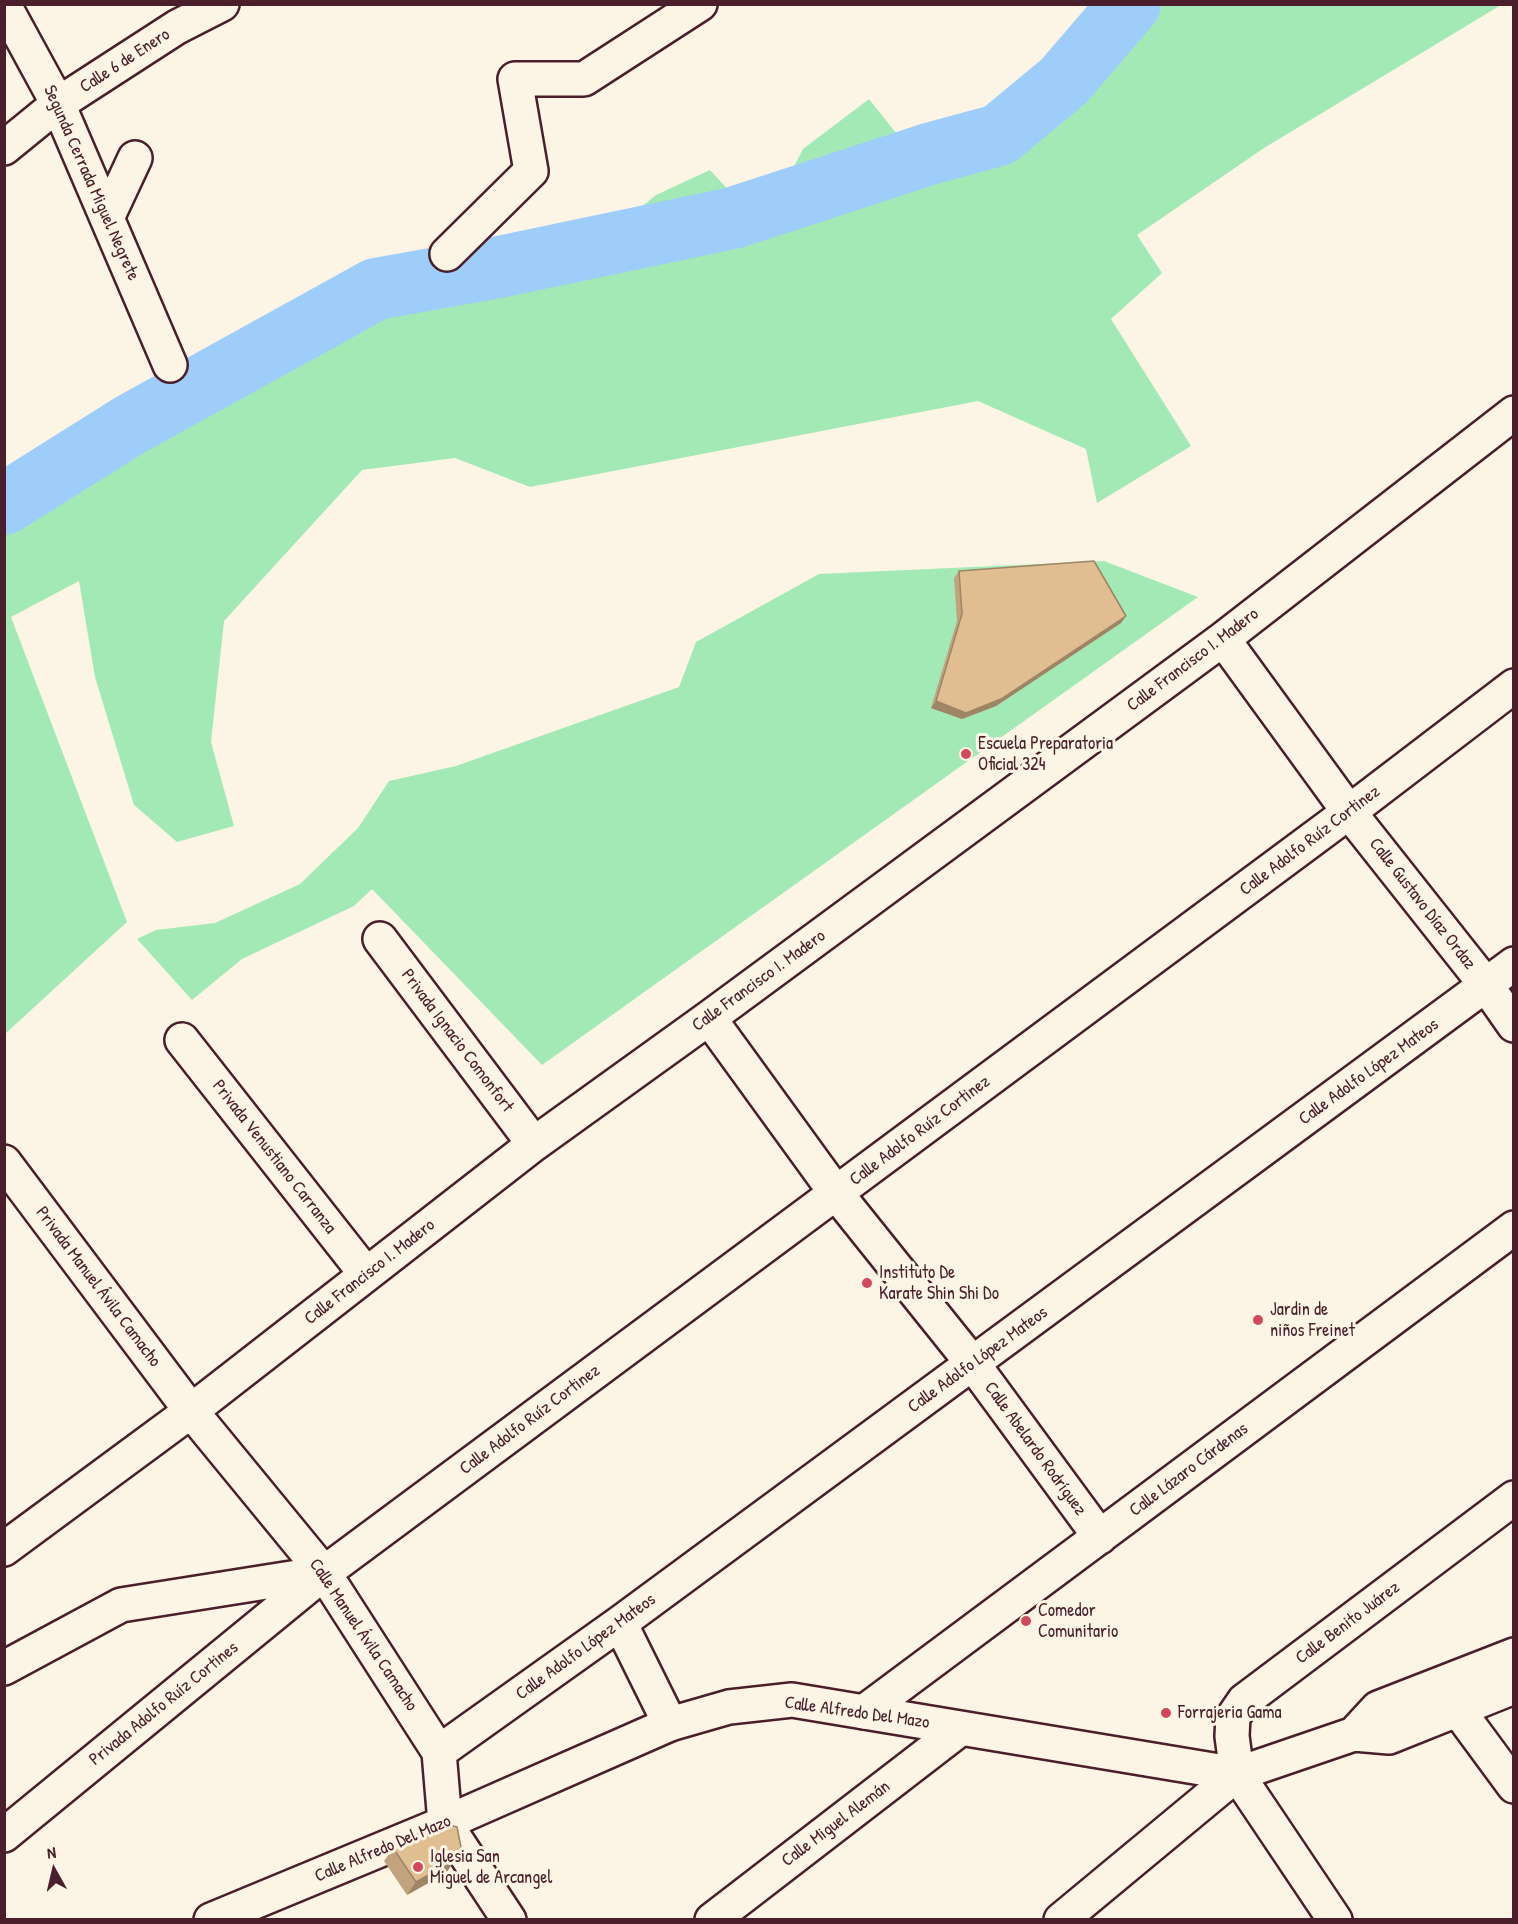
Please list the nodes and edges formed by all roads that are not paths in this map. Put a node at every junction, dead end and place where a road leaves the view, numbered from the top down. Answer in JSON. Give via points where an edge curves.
{"nodes":[{"id":1,"x":222,"y":4,"type":"edge"},
{"id":2,"x":700,"y":4,"type":"edge"},
{"id":3,"x":4,"y":5,"type":"edge"},
{"id":4,"x":58,"y":104,"type":"junction"},
{"id":5,"x":4,"y":148,"type":"edge"},
{"id":6,"x":135,"y":158,"type":"dead end"},
{"id":7,"x":107,"y":218,"type":"junction"},
{"id":8,"x":447,"y":254,"type":"dead end"},
{"id":9,"x":171,"y":365,"type":"dead end"},
{"id":10,"x":1514,"y":413,"type":"edge"},
{"id":11,"x":1223,"y":639,"type":"junction"},
{"id":12,"x":1514,"y":686,"type":"edge"},
{"id":13,"x":1349,"y":812,"type":"junction"},
{"id":14,"x":380,"y":939,"type":"dead end"},
{"id":15,"x":1514,"y":964,"type":"edge"},
{"id":16,"x":1486,"y":986,"type":"junction"},
{"id":17,"x":709,"y":1017,"type":"junction"},
{"id":18,"x":1514,"y":1025,"type":"edge"},
{"id":19,"x":182,"y":1040,"type":"dead end"},
{"id":20,"x":534,"y":1144,"type":"junction"},
{"id":21,"x":4,"y":1162,"type":"edge"},
{"id":22,"x":836,"y":1193,"type":"junction"},
{"id":23,"x":1514,"y":1228,"type":"edge"},
{"id":24,"x":366,"y":1274,"type":"junction"},
{"id":25,"x":973,"y":1364,"type":"junction"},
{"id":26,"x":191,"y":1411,"type":"junction"},
{"id":27,"x":1514,"y":1498,"type":"edge"},
{"id":28,"x":1100,"y":1536,"type":"junction"},
{"id":29,"x":6,"y":1544,"type":"edge"},
{"id":30,"x":324,"y":1573,"type":"junction"},
{"id":31,"x":620,"y":1623,"type":"junction"},
{"id":32,"x":1514,"y":1655,"type":"edge"},
{"id":33,"x":4,"y":1668,"type":"edge"},
{"id":34,"x":1514,"y":1687,"type":"edge"},
{"id":35,"x":1458,"y":1710,"type":"junction"},
{"id":36,"x":864,"y":1712,"type":"junction"},
{"id":37,"x":670,"y":1724,"type":"junction"},
{"id":38,"x":960,"y":1729,"type":"junction"},
{"id":39,"x":1354,"y":1734,"type":"junction"},
{"id":40,"x":439,"y":1752,"type":"junction"},
{"id":41,"x":1237,"y":1774,"type":"junction"},
{"id":42,"x":1514,"y":1786,"type":"edge"},
{"id":43,"x":445,"y":1823,"type":"junction"},
{"id":44,"x":4,"y":1835,"type":"edge"},
{"id":45,"x":226,"y":1917,"type":"edge"},
{"id":46,"x":509,"y":1920,"type":"edge"},
{"id":47,"x":712,"y":1920,"type":"edge"},
{"id":48,"x":1061,"y":1920,"type":"edge"},
{"id":49,"x":1335,"y":1920,"type":"edge"}],
"edges":[{"from":1,"to":4,"type":"street","name":"Calle 6 de Enero","via":[[177,27]]},
{"from":2,"to":8,"type":"street","via":[[584,79],[514,79],[531,171]]},
{"from":3,"to":4,"type":"street","name":"Segunda Cerrada Miguel Negrete"},
{"from":4,"to":5,"type":"street","name":"Calle 6 de Enero"},
{"from":4,"to":7,"type":"street","name":"Segunda Cerrada Miguel Negrete"},
{"from":6,"to":7,"type":"street"},
{"from":7,"to":9,"type":"street","name":"Segunda Cerrada Miguel Negrete"},
{"from":10,"to":11,"type":"street","name":"Calle Francisco I. Madero"},
{"from":11,"to":13,"type":"street","name":"Calle Gustavo Díaz Ordaz"},
{"from":11,"to":17,"type":"street","name":"Calle Francisco I. Madero"},
{"from":12,"to":13,"type":"street","name":"Calle Adolfo Ruíz Cortinez"},
{"from":13,"to":16,"type":"street","name":"Calle Gustavo Díaz Ordaz"},
{"from":13,"to":22,"type":"street","name":"Calle Adolfo Ruíz Cortinez"},
{"from":14,"to":20,"type":"street","name":"Privada Ignacio Comonfort"},
{"from":15,"to":16,"type":"street","name":"Calle Adolfo López Mateos"},
{"from":16,"to":18,"type":"street","name":"Calle Gustavo Díaz Ordaz"},
{"from":16,"to":25,"type":"street","name":"Calle Adolfo López Mateos"},
{"from":17,"to":20,"type":"street","name":"Calle Francisco I. Madero"},
{"from":17,"to":22,"type":"street","name":"Calle Abelardo Rodríguez"},
{"from":19,"to":24,"type":"street","name":"Privada Venustiano Carranza"},
{"from":20,"to":24,"type":"street","name":"Calle Francisco I. Madero"},
{"from":21,"to":26,"type":"street","name":"Privada Manuel Ávila Camacho"},
{"from":22,"to":25,"type":"street","name":"Calle Abelardo Rodríguez"},
{"from":22,"to":30,"type":"street","name":"Calle Adolfo Ruíz Cortinez"},
{"from":23,"to":28,"type":"street","name":"Calle Lázaro Cárdenas"},
{"from":24,"to":26,"type":"street","name":"Calle Francisco I. Madero"},
{"from":25,"to":28,"type":"street","name":"Calle Abelardo Rodríguez"},
{"from":25,"to":31,"type":"street","name":"Calle Adolfo López Mateos"},
{"from":26,"to":29,"type":"street","name":"Calle Francisco I. Madero"},
{"from":26,"to":30,"type":"street","name":"Calle Manuel Ávila Camacho"},
{"from":27,"to":41,"type":"street","name":"Calle Benito Juárez","via":[[1244,1701],[1233,1717]]},
{"from":28,"to":36,"type":"street","name":"Calle Lázaro Cárdenas"},
{"from":30,"to":33,"type":"street","via":[[121,1605]]},
{"from":30,"to":40,"type":"street","name":"Calle Manuel Ávila Camacho"},
{"from":30,"to":44,"type":"street","name":"Privada Adolfo Ruíz Cortines"},
{"from":31,"to":37,"type":"street"},
{"from":31,"to":40,"type":"street","name":"Calle Adolfo López Mateos"},
{"from":32,"to":39,"type":"street","name":"Calle Alfredo Del Mazo","via":[[1378,1708]]},
{"from":34,"to":35,"type":"street","name":"Calle Alfredo Del Mazo"},
{"from":35,"to":39,"type":"street","name":"Calle Alfredo Del Mazo","via":[[1389,1737]]},
{"from":35,"to":42,"type":"street"},
{"from":36,"to":37,"type":"street","name":"Calle Alfredo Del Mazo","via":[[792,1700],[729,1707]]},
{"from":36,"to":38,"type":"street","name":"Calle Alfredo Del Mazo"},
{"from":37,"to":43,"type":"street","name":"Calle Alfredo Del Mazo"},
{"from":38,"to":41,"type":"street","name":"Calle Alfredo Del Mazo"},
{"from":38,"to":47,"type":"street","name":"Calle Miguel Alemán"},
{"from":39,"to":41,"type":"street","name":"Calle Alfredo Del Mazo"},
{"from":40,"to":43,"type":"street","name":"Calle Manuel Ávila Camacho"},
{"from":41,"to":48,"type":"street"},
{"from":41,"to":49,"type":"street"},
{"from":43,"to":45,"type":"street","name":"Calle Alfredo Del Mazo"},
{"from":43,"to":46,"type":"street"}]}
